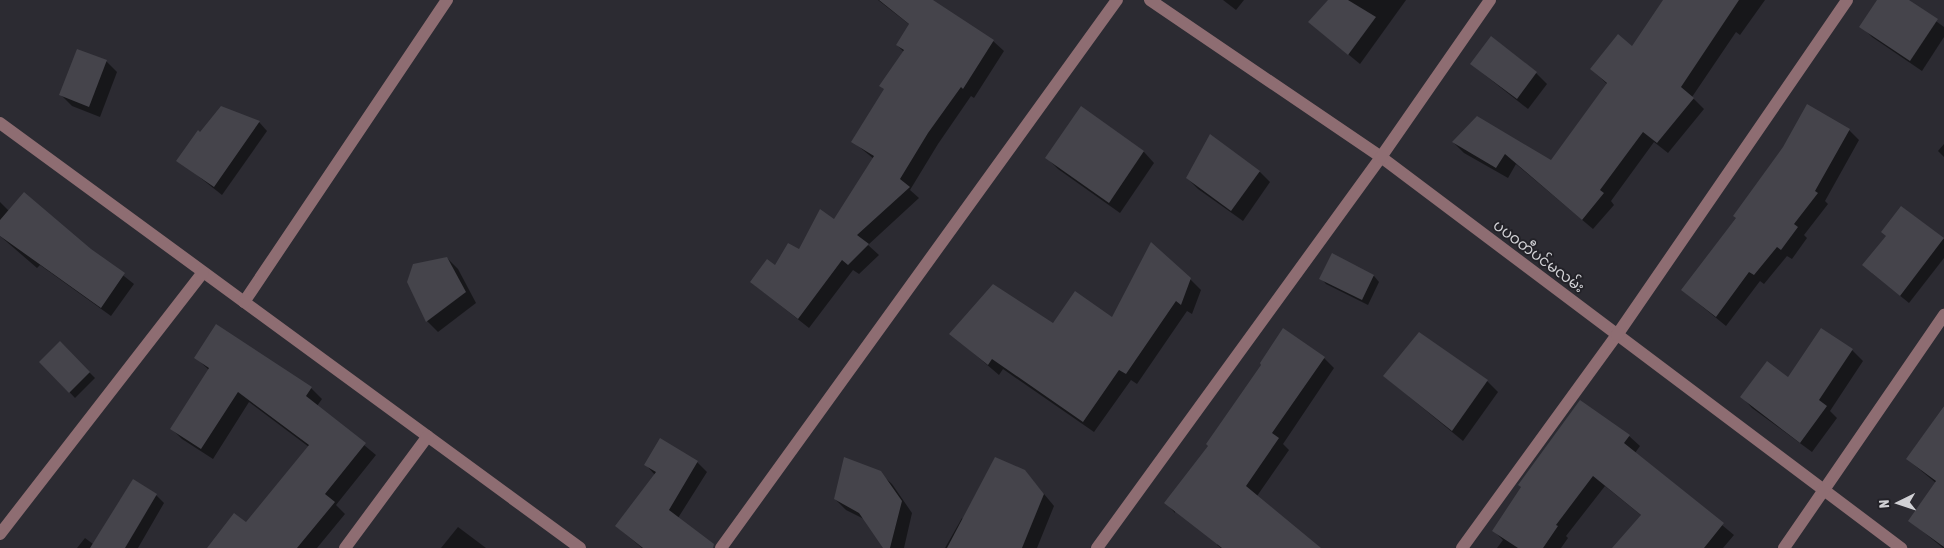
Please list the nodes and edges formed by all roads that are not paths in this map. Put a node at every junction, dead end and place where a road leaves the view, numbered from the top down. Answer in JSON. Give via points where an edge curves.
{"nodes":[{"id":1,"x":447,"y":0,"type":"edge"},
{"id":2,"x":1117,"y":0,"type":"edge"},
{"id":3,"x":1150,"y":0,"type":"edge"},
{"id":4,"x":1490,"y":0,"type":"edge"},
{"id":5,"x":1847,"y":0,"type":"edge"},
{"id":6,"x":0,"y":123,"type":"edge"},
{"id":7,"x":1381,"y":157,"type":"junction"},
{"id":8,"x":203,"y":272,"type":"junction"},
{"id":9,"x":244,"y":302,"type":"junction"},
{"id":10,"x":1944,"y":315,"type":"edge"},
{"id":11,"x":1617,"y":335,"type":"junction"},
{"id":12,"x":428,"y":436,"type":"junction"},
{"id":13,"x":1824,"y":490,"type":"junction"},
{"id":14,"x":0,"y":534,"type":"edge"},
{"id":15,"x":345,"y":548,"type":"edge"},
{"id":16,"x":580,"y":548,"type":"edge"},
{"id":17,"x":721,"y":548,"type":"edge"},
{"id":18,"x":1097,"y":548,"type":"edge"},
{"id":19,"x":1462,"y":548,"type":"edge"},
{"id":20,"x":1784,"y":548,"type":"edge"},
{"id":21,"x":1901,"y":548,"type":"edge"}],
"edges":[{"from":1,"to":9,"type":"street"},
{"from":2,"to":17,"type":"street"},
{"from":3,"to":7,"type":"street","name":"ပပဝတီပင်မလမ်း"},
{"from":4,"to":7,"type":"street"},
{"from":5,"to":11,"type":"street"},
{"from":6,"to":8,"type":"street"},
{"from":7,"to":11,"type":"street","name":"ပပဝတီပင်မလမ်း"},
{"from":7,"to":18,"type":"street"},
{"from":8,"to":9,"type":"street"},
{"from":8,"to":14,"type":"street"},
{"from":9,"to":12,"type":"street"},
{"from":10,"to":13,"type":"street"},
{"from":11,"to":13,"type":"street","name":"ပပဝတီပင်မလမ်း"},
{"from":11,"to":19,"type":"street"},
{"from":12,"to":15,"type":"street"},
{"from":12,"to":16,"type":"street"},
{"from":13,"to":20,"type":"street"},
{"from":13,"to":21,"type":"street","name":"ပပဝတီပင်မလမ်း"}]}
